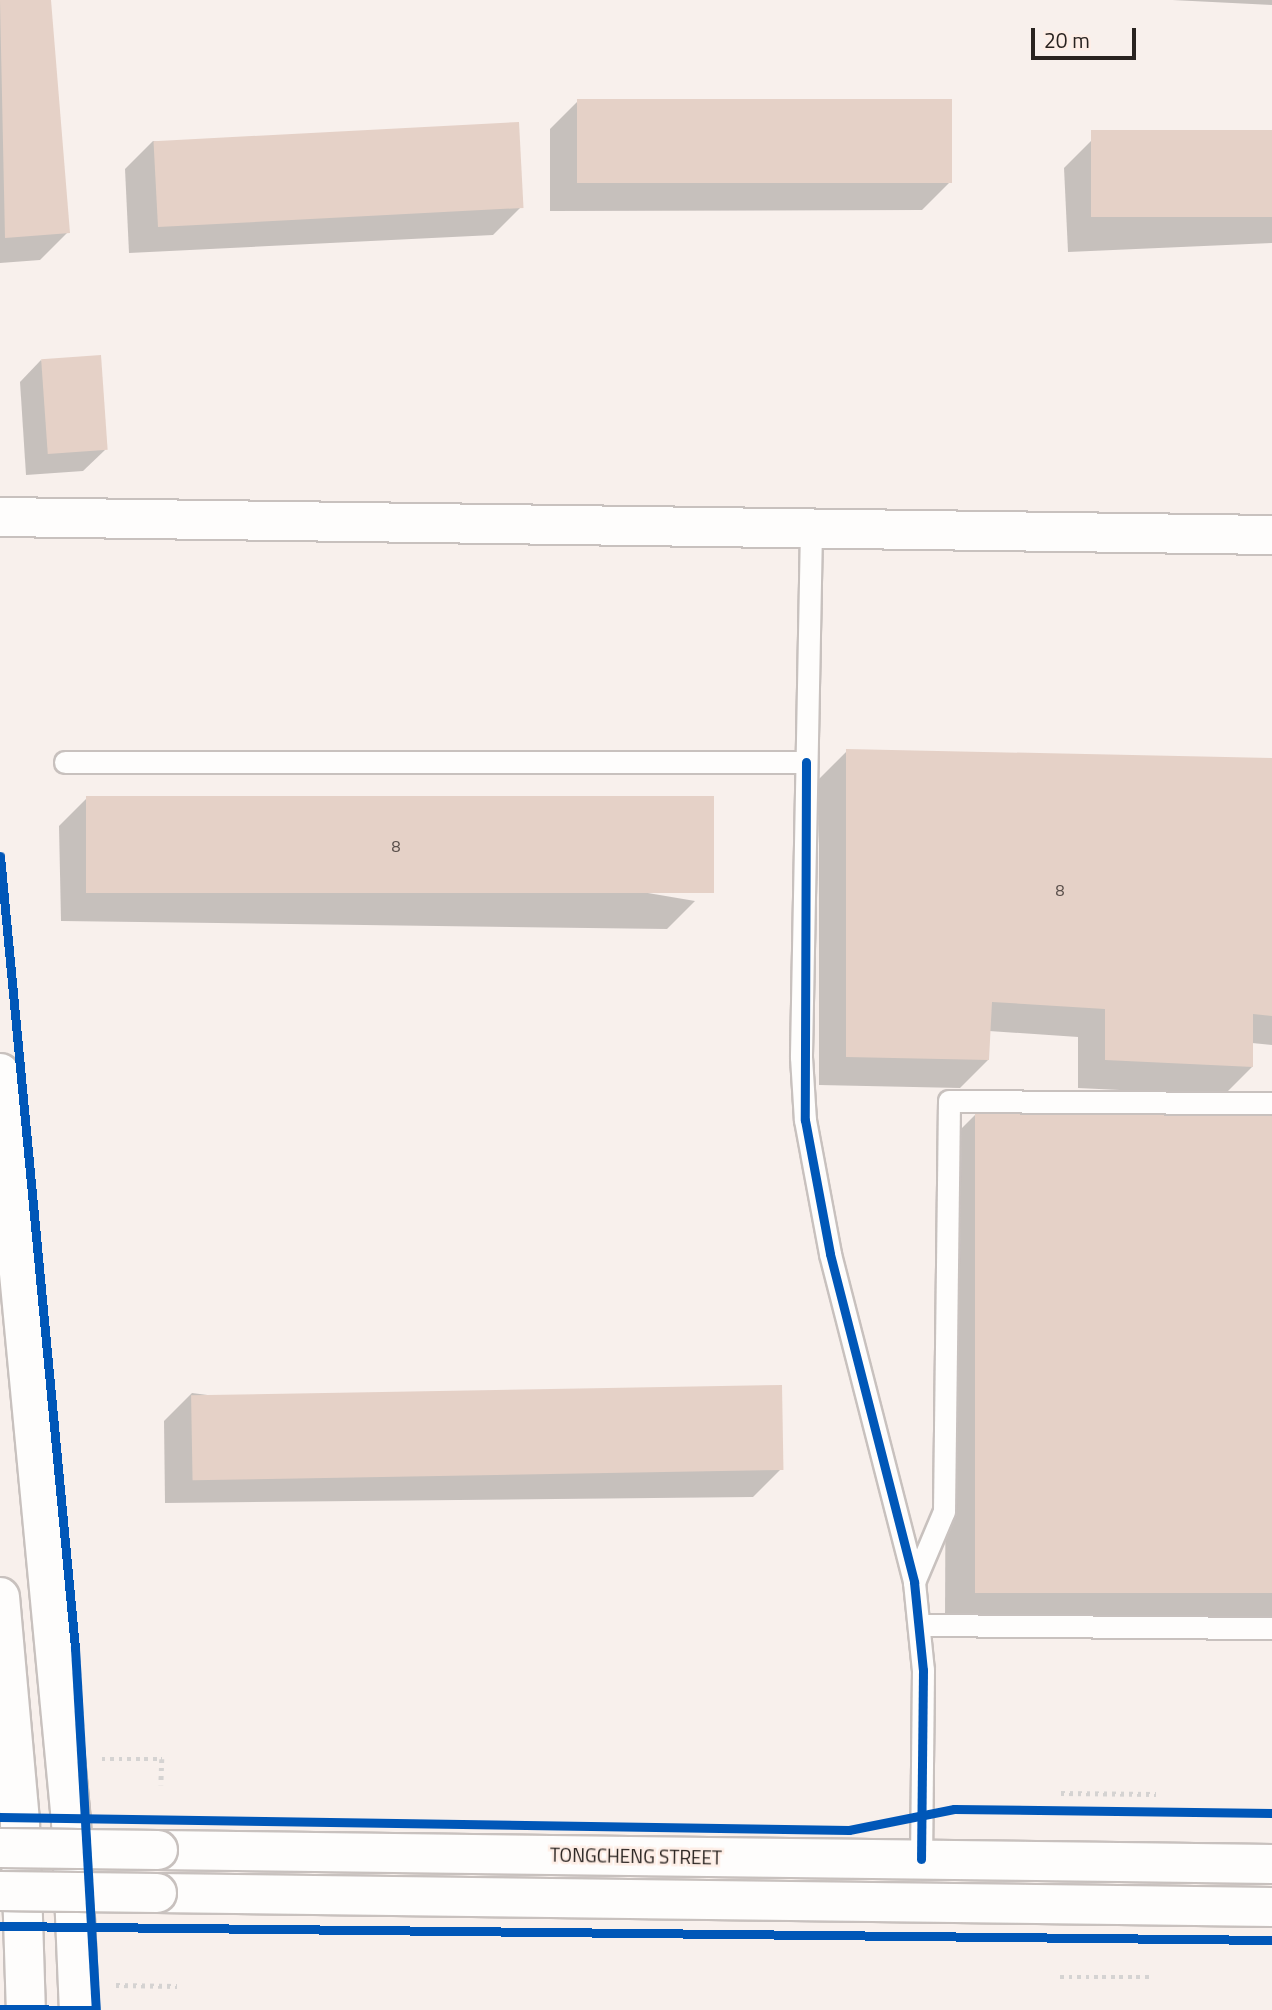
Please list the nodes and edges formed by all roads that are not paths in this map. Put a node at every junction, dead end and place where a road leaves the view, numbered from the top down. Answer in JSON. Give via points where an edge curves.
{"nodes":[{"id":1,"x":0,"y":517,"type":"edge"},
{"id":2,"x":811,"y":528,"type":"junction"},
{"id":3,"x":1272,"y":535,"type":"edge"},
{"id":4,"x":65,"y":762,"type":"dead end"},
{"id":5,"x":806,"y":762,"type":"junction"},
{"id":6,"x":0,"y":1073,"type":"edge"},
{"id":7,"x":1272,"y":1103,"type":"edge"},
{"id":8,"x":914,"y":1582,"type":"junction"},
{"id":9,"x":0,"y":1597,"type":"edge"},
{"id":10,"x":920,"y":1625,"type":"junction"},
{"id":11,"x":1272,"y":1628,"type":"edge"},
{"id":12,"x":0,"y":1848,"type":"edge"},
{"id":13,"x":921,"y":1859,"type":"junction"},
{"id":14,"x":1272,"y":1864,"type":"edge"},
{"id":15,"x":0,"y":1891,"type":"edge"},
{"id":16,"x":1272,"y":1907,"type":"edge"},
{"id":17,"x":26,"y":2010,"type":"edge"},
{"id":18,"x":79,"y":2010,"type":"edge"}],
"edges":[{"from":1,"to":2,"type":"main road"},
{"from":2,"to":3,"type":"main road"},
{"from":2,"to":5,"type":"lane"},
{"from":4,"to":5,"type":"lane"},
{"from":5,"to":8,"type":"lane","via":[[805,1120],[830,1254]]},
{"from":6,"to":18,"type":"main road","via":[[70,1808]]},
{"from":7,"to":8,"type":"lane","via":[[949,1101],[944,1511]]},
{"from":8,"to":10,"type":"lane"},
{"from":9,"to":17,"type":"main road","via":[[20,1824]]},
{"from":10,"to":11,"type":"lane"},
{"from":10,"to":13,"type":"lane"},
{"from":12,"to":13,"type":"main road","name":"TONGCHENG STREET","bridge":true},
{"from":13,"to":14,"type":"main road","name":"TONGCHENG STREET"},
{"from":15,"to":16,"type":"main road","bridge":true}]}
